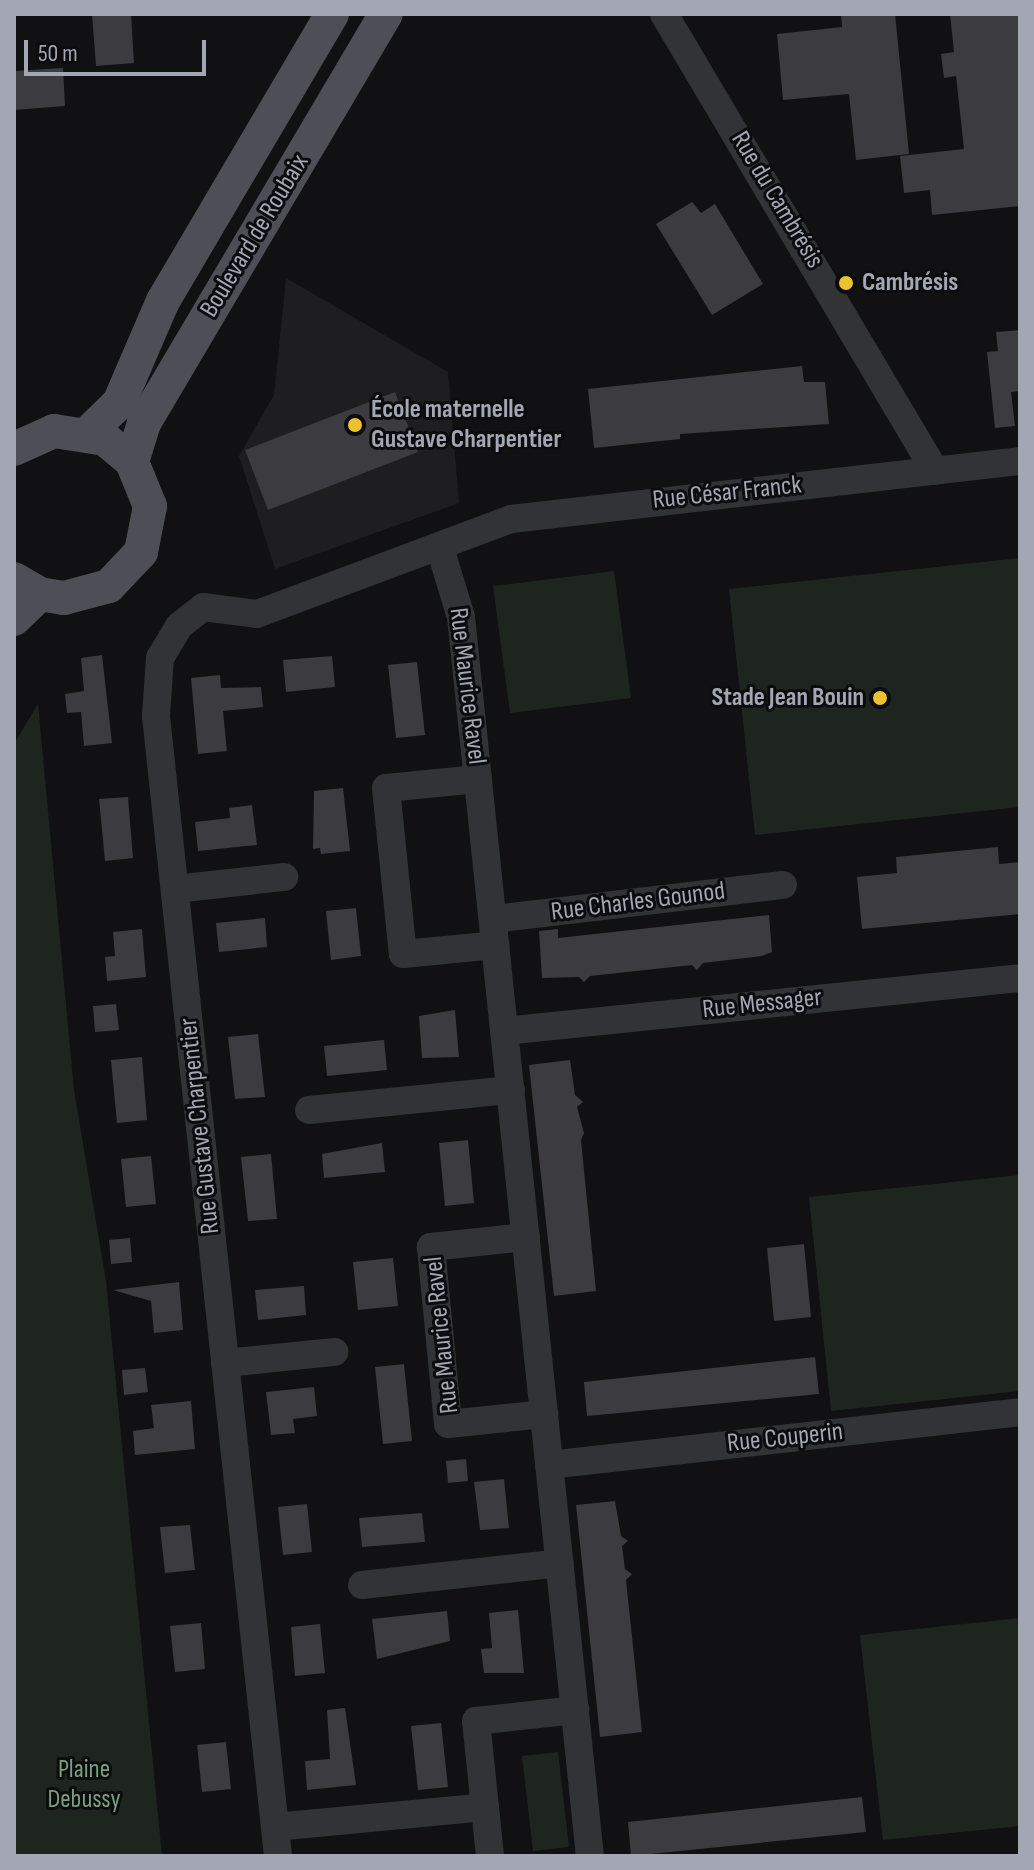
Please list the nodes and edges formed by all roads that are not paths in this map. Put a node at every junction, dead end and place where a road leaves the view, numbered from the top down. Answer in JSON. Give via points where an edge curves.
{"nodes":[{"id":1,"x":332,"y":14,"type":"edge"},
{"id":2,"x":386,"y":14,"type":"edge"},
{"id":3,"x":664,"y":14,"type":"edge"},
{"id":4,"x":88,"y":433,"type":"junction"},
{"id":5,"x":14,"y":449,"type":"edge"},
{"id":6,"x":1020,"y":461,"type":"edge"},
{"id":7,"x":132,"y":462,"type":"junction"},
{"id":8,"x":935,"y":471,"type":"junction"},
{"id":9,"x":440,"y":548,"type":"junction"},
{"id":10,"x":27,"y":586,"type":"edge"},
{"id":11,"x":14,"y":619,"type":"edge"},
{"id":12,"x":478,"y":779,"type":"junction"},
{"id":13,"x":284,"y":877,"type":"dead end"},
{"id":14,"x":783,"y":885,"type":"dead end"},
{"id":15,"x":175,"y":889,"type":"junction"},
{"id":16,"x":494,"y":932,"type":"junction"},
{"id":17,"x":1020,"y":978,"type":"edge"},
{"id":18,"x":504,"y":1031,"type":"junction"},
{"id":19,"x":511,"y":1090,"type":"junction"},
{"id":20,"x":309,"y":1110,"type":"dead end"},
{"id":21,"x":526,"y":1237,"type":"junction"},
{"id":22,"x":334,"y":1352,"type":"dead end"},
{"id":23,"x":225,"y":1363,"type":"junction"},
{"id":24,"x":1020,"y":1412,"type":"edge"},
{"id":25,"x":544,"y":1414,"type":"junction"},
{"id":26,"x":549,"y":1465,"type":"junction"},
{"id":27,"x":560,"y":1563,"type":"junction"},
{"id":28,"x":362,"y":1585,"type":"dead end"},
{"id":29,"x":575,"y":1710,"type":"junction"},
{"id":30,"x":485,"y":1807,"type":"junction"},
{"id":31,"x":275,"y":1827,"type":"junction"},
{"id":32,"x":278,"y":1856,"type":"edge"},
{"id":33,"x":490,"y":1856,"type":"edge"},
{"id":34,"x":590,"y":1856,"type":"edge"}],
"edges":[{"from":1,"to":4,"type":"main road","name":"Boulevard de Roubaix","via":[[163,301],[119,403]]},
{"from":2,"to":7,"type":"main road","name":"Boulevard de Roubaix","via":[[144,423]]},
{"from":3,"to":8,"type":"street","name":"Rue du Cambrésis"},
{"from":4,"to":5,"type":"main road","via":[[54,431]]},
{"from":4,"to":7,"type":"main road"},
{"from":6,"to":8,"type":"street","name":"Rue César Franck"},
{"from":7,"to":10,"type":"main road","via":[[144,483],[149,529],[128,572],[87,596]]},
{"from":8,"to":9,"type":"street","name":"Rue César Franck","via":[[542,514],[511,519]]},
{"from":9,"to":12,"type":"street","name":"Rue Maurice Ravel","via":[[461,617]]},
{"from":9,"to":15,"type":"street","name":"Rue Gustave Charpentier","via":[[257,614],[203,607],[179,626],[160,658],[156,716]]},
{"from":10,"to":11,"type":"main road"},
{"from":12,"to":16,"type":"street","name":"Rue Maurice Ravel"},
{"from":12,"to":16,"type":"street","name":"Rue Maurice Ravel","via":[[386,788],[403,954]]},
{"from":13,"to":15,"type":"street"},
{"from":14,"to":16,"type":"street","name":"Rue Charles Gounod"},
{"from":15,"to":23,"type":"street","name":"Rue Gustave Charpentier"},
{"from":16,"to":18,"type":"street","name":"Rue Maurice Ravel"},
{"from":17,"to":18,"type":"street","name":"Rue Messager"},
{"from":18,"to":19,"type":"street","name":"Rue Maurice Ravel"},
{"from":19,"to":20,"type":"street"},
{"from":19,"to":21,"type":"street","name":"Rue Maurice Ravel"},
{"from":21,"to":25,"type":"street","name":"Rue Maurice Ravel"},
{"from":21,"to":25,"type":"street","name":"Rue Maurice Ravel","via":[[431,1247],[448,1424]]},
{"from":22,"to":23,"type":"street"},
{"from":23,"to":31,"type":"street","name":"Rue Gustave Charpentier"},
{"from":24,"to":26,"type":"street","name":"Rue Couperin"},
{"from":25,"to":26,"type":"street","name":"Rue Maurice Ravel"},
{"from":26,"to":27,"type":"street","name":"Rue Maurice Ravel"},
{"from":27,"to":28,"type":"street"},
{"from":27,"to":29,"type":"street","name":"Rue Maurice Ravel"},
{"from":29,"to":30,"type":"street","via":[[476,1721]]},
{"from":29,"to":34,"type":"street","name":"Rue Maurice Ravel"},
{"from":30,"to":31,"type":"street"},
{"from":30,"to":33,"type":"street"},
{"from":31,"to":32,"type":"street","name":"Rue Gustave Charpentier"}]}
